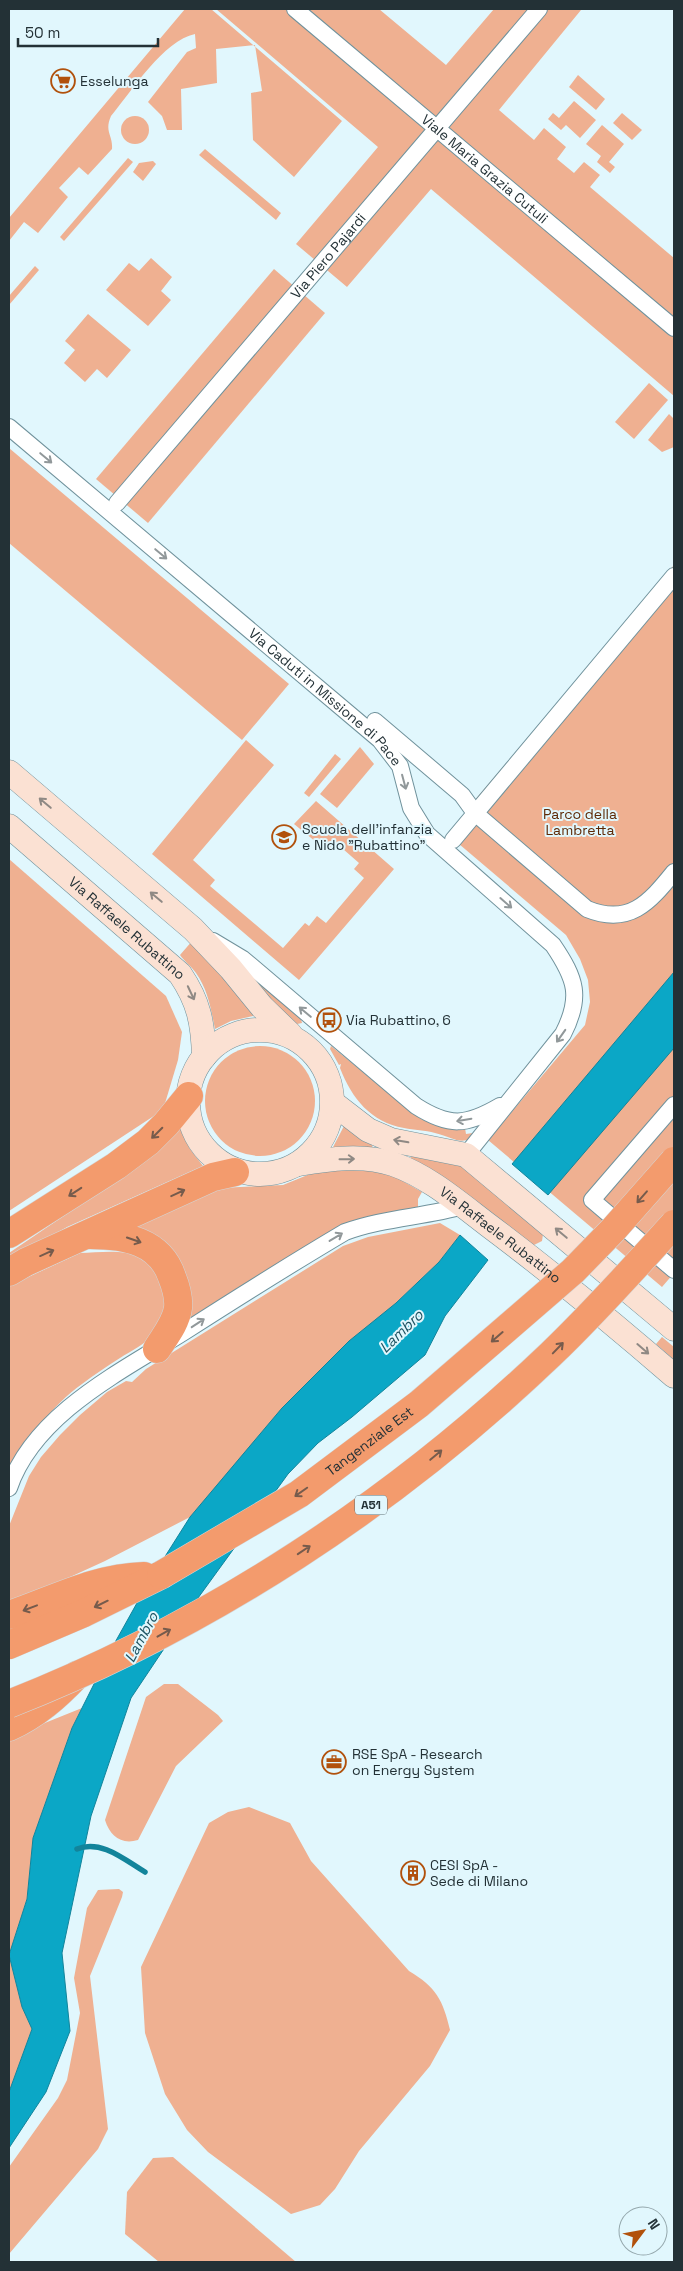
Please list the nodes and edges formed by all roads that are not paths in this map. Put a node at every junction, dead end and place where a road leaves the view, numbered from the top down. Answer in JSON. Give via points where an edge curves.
{"nodes":[{"id":1,"x":294,"y":9,"type":"edge"},
{"id":2,"x":538,"y":9,"type":"edge"},
{"id":3,"x":438,"y":128,"type":"junction"},
{"id":4,"x":674,"y":328,"type":"edge"},
{"id":5,"x":9,"y":427,"type":"edge"},
{"id":6,"x":117,"y":504,"type":"dead end"},
{"id":7,"x":674,"y":576,"type":"edge"},
{"id":8,"x":331,"y":683,"type":"dead end"},
{"id":9,"x":9,"y":772,"type":"edge"},
{"id":10,"x":475,"y":813,"type":"junction"},
{"id":11,"x":9,"y":826,"type":"edge"},
{"id":12,"x":453,"y":840,"type":"dead end"},
{"id":13,"x":674,"y":872,"type":"edge"},
{"id":14,"x":194,"y":929,"type":"junction"},
{"id":15,"x":293,"y":1037,"type":"junction"},
{"id":16,"x":204,"y":1057,"type":"junction"},
{"id":17,"x":188,"y":1096,"type":"junction"},
{"id":18,"x":508,"y":1100,"type":"junction"},
{"id":19,"x":333,"y":1103,"type":"junction"},
{"id":20,"x":674,"y":1104,"type":"edge"},
{"id":21,"x":466,"y":1155,"type":"junction"},
{"id":22,"x":674,"y":1161,"type":"edge"},
{"id":23,"x":299,"y":1164,"type":"junction"},
{"id":24,"x":235,"y":1172,"type":"junction"},
{"id":25,"x":463,"y":1206,"type":"junction"},
{"id":26,"x":674,"y":1224,"type":"edge"},
{"id":27,"x":9,"y":1234,"type":"edge"},
{"id":28,"x":86,"y":1235,"type":"junction"},
{"id":29,"x":674,"y":1270,"type":"edge"},
{"id":30,"x":9,"y":1272,"type":"edge"},
{"id":31,"x":674,"y":1328,"type":"edge"},
{"id":32,"x":157,"y":1349,"type":"junction"},
{"id":33,"x":674,"y":1376,"type":"edge"},
{"id":34,"x":9,"y":1488,"type":"edge"},
{"id":35,"x":161,"y":1575,"type":"junction"},
{"id":36,"x":9,"y":1616,"type":"edge"},
{"id":37,"x":9,"y":1646,"type":"edge"},
{"id":38,"x":78,"y":1674,"type":"junction"},
{"id":39,"x":9,"y":1704,"type":"edge"},
{"id":40,"x":9,"y":1726,"type":"edge"}],
"edges":[{"from":1,"to":3,"type":"street","name":"Viale Maria Grazia Cutuli"},
{"from":2,"to":3,"type":"street","name":"Via Piero Pajardi"},
{"from":3,"to":4,"type":"street","name":"Viale Maria Grazia Cutuli"},
{"from":3,"to":6,"type":"street","name":"Via Piero Pajardi"},
{"from":5,"to":18,"type":"street","name":"Via Caduti in Missione di Pace","one_way":true,"via":[[380,740],[400,766],[411,808],[427,834],[553,945],[573,980],[573,1016],[563,1034]]},
{"from":7,"to":10,"type":"street"},
{"from":8,"to":10,"type":"street","via":[[462,796]]},
{"from":14,"to":9,"type":"street","name":"Via Raffaele Rubattino","one_way":true},
{"from":10,"to":12,"type":"street"},
{"from":10,"to":13,"type":"street","via":[[587,909],[602,915],[630,913],[653,899]]},
{"from":11,"to":16,"type":"street","name":"Via Raffaele Rubattino","one_way":true,"via":[[180,974],[198,1009]]},
{"from":14,"to":15,"type":"street","name":"Via Raffaele Rubattino","via":[[262,1007]]},
{"from":18,"to":14,"type":"street","name":"Via Raffaele Rubattino","one_way":true,"via":[[489,1112],[466,1120],[447,1122],[431,1116],[244,960]]},
{"from":15,"to":16,"type":"street","name":"Via Raffaele Rubattino","via":[[268,1030],[241,1032],[217,1044]]},
{"from":15,"to":19,"type":"street","name":"Via Raffaele Rubattino","via":[[308,1047],[325,1069]]},
{"from":16,"to":17,"type":"street","name":"Via Raffaele Rubattino","via":[[194,1072]]},
{"from":17,"to":24,"type":"street","name":"Via Raffaele Rubattino","via":[[190,1116],[200,1141],[211,1155]]},
{"from":17,"to":27,"type":"highway","one_way":true,"via":[[148,1142]]},
{"from":18,"to":21,"type":"street","name":"Via Caduti in Missione di Pace"},
{"from":21,"to":19,"type":"street","one_way":true,"via":[[391,1140],[368,1130]]},
{"from":19,"to":23,"type":"street","name":"Via Raffaele Rubattino","via":[[323,1138]]},
{"from":20,"to":29,"type":"street","via":[[592,1200]]},
{"from":31,"to":21,"type":"street","one_way":true},
{"from":22,"to":35,"type":"highway","name":"Tangenziale Est","one_way":true,"bridge":true,"via":[[574,1271],[419,1404],[299,1494]]},
{"from":23,"to":24,"type":"street","name":"Via Raffaele Rubattino","via":[[269,1174]]},
{"from":23,"to":25,"type":"street","name":"Via Raffaele Rubattino","one_way":true,"via":[[328,1159],[372,1159],[391,1163],[406,1169]]},
{"from":28,"to":24,"type":"highway","one_way":true,"via":[[213,1177]]},
{"from":32,"to":25,"type":"street","one_way":true,"via":[[345,1232],[360,1226]]},
{"from":25,"to":33,"type":"street","name":"Via Raffaele Rubattino","one_way":true,"via":[[525,1252]]},
{"from":38,"to":26,"type":"highway","number":"A51","one_way":true,"bridge":true,"via":[[147,1642],[270,1573],[416,1471],[552,1353]]},
{"from":30,"to":28,"type":"highway","one_way":true},
{"from":28,"to":32,"type":"highway","one_way":true,"via":[[113,1235],[136,1240],[155,1250],[169,1267],[178,1307],[172,1325]]},
{"from":32,"to":34,"type":"street","via":[[67,1410],[42,1434],[24,1458]]},
{"from":35,"to":36,"type":"highway","one_way":true,"via":[[102,1580]]},
{"from":35,"to":37,"type":"highway","name":"Tangenziale Est","one_way":true},
{"from":38,"to":39,"type":"highway","number":"A51","bridge":true},
{"from":38,"to":40,"type":"highway","via":[[56,1697],[30,1716]]}]}
